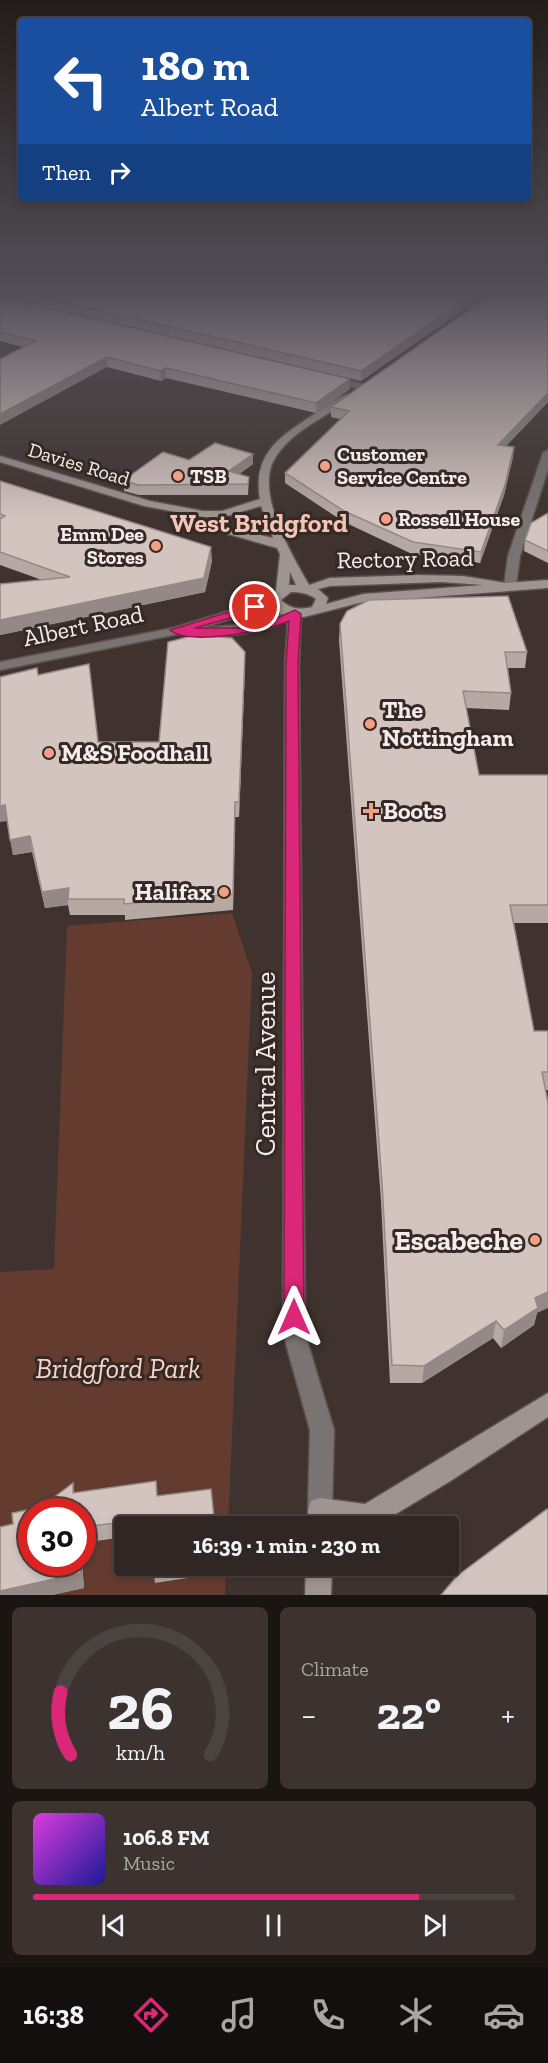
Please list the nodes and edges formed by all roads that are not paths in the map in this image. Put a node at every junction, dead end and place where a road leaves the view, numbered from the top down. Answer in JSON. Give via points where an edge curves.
{"nodes":[{"id":1,"x":320,"y":376,"type":"edge"},
{"id":2,"x":548,"y":453,"type":"edge"},
{"id":3,"x":0,"y":459,"type":"edge"},
{"id":4,"x":266,"y":501,"type":"junction"},
{"id":5,"x":148,"y":504,"type":"junction"},
{"id":6,"x":283,"y":551,"type":"junction"},
{"id":7,"x":548,"y":584,"type":"edge"},
{"id":8,"x":506,"y":586,"type":"junction"},
{"id":9,"x":307,"y":589,"type":"junction"},
{"id":10,"x":279,"y":594,"type":"junction"},
{"id":11,"x":318,"y":609,"type":"junction"},
{"id":12,"x":293,"y":613,"type":"junction"},
{"id":13,"x":176,"y":630,"type":"junction"},
{"id":14,"x":0,"y":666,"type":"edge"},
{"id":15,"x":548,"y":1404,"type":"edge"},
{"id":16,"x":320,"y":1516,"type":"edge"},
{"id":17,"x":369,"y":1516,"type":"edge"},
{"id":18,"x":319,"y":1576,"type":"edge"},
{"id":19,"x":318,"y":1595,"type":"edge"}],
"edges":[{"from":1,"to":4,"type":"street","via":[[368,384],[272,453],[263,475]]},
{"from":2,"to":8,"type":"street"},
{"from":3,"to":5,"type":"street","name":"Davies Road"},
{"from":4,"to":5,"type":"street","name":"Davies Road","via":[[223,514]]},
{"from":4,"to":6,"type":"street"},
{"from":5,"to":6,"type":"street","name":"Davies Road","via":[[154,511],[247,534]]},
{"from":6,"to":9,"type":"street"},
{"from":6,"to":10,"type":"street"},
{"from":7,"to":8,"type":"street","name":"Rectory Road"},
{"from":8,"to":9,"type":"street","name":"Rectory Road","via":[[483,580],[395,580],[330,582]]},
{"from":8,"to":11,"type":"street","name":"Rectory Road","via":[[478,592],[363,598]]},
{"from":9,"to":10,"type":"street","name":"Rectory Road"},
{"from":9,"to":11,"type":"street","via":[[322,598]]},
{"from":10,"to":12,"type":"street","via":[[274,601],[279,609]]},
{"from":10,"to":13,"type":"street","name":"Albert Road","via":[[237,614]]},
{"from":11,"to":12,"type":"street","name":"Rectory Road"},
{"from":12,"to":13,"type":"street","name":"Albert Road","via":[[274,623],[239,631]]},
{"from":12,"to":16,"type":"street","name":"Central Avenue","via":[[294,1317],[297,1344],[322,1430]]},
{"from":13,"to":14,"type":"street","name":"Albert Road"},
{"from":15,"to":17,"type":"street"},
{"from":18,"to":19,"type":"street"}]}
